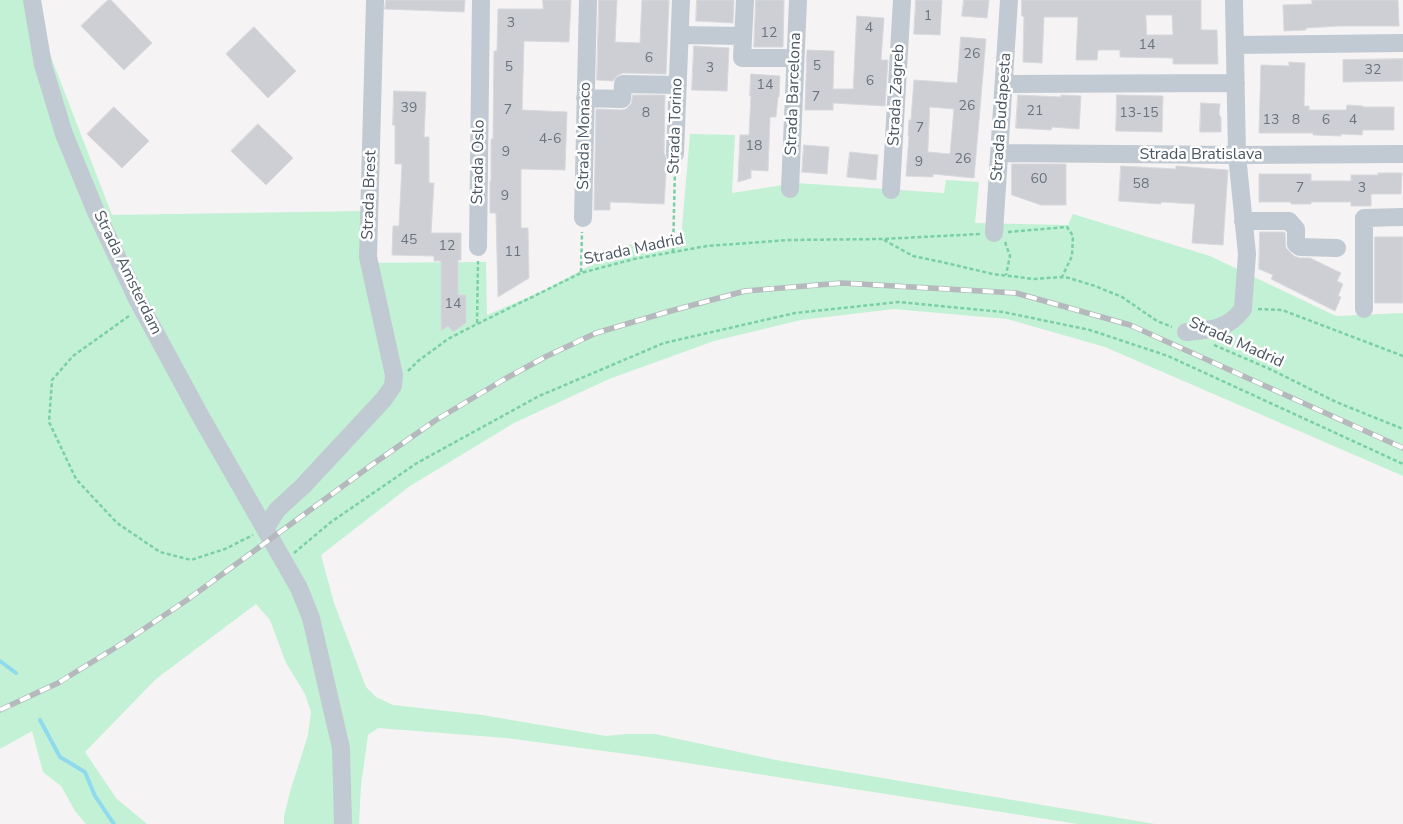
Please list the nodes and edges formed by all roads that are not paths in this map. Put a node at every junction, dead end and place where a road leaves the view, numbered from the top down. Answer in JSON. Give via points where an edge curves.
{"nodes":[{"id":1,"x":32,"y":0,"type":"edge"},
{"id":2,"x":375,"y":0,"type":"edge"},
{"id":3,"x":481,"y":0,"type":"edge"},
{"id":4,"x":588,"y":0,"type":"edge"},
{"id":5,"x":681,"y":0,"type":"edge"},
{"id":6,"x":745,"y":0,"type":"edge"},
{"id":7,"x":798,"y":0,"type":"edge"},
{"id":8,"x":902,"y":0,"type":"edge"},
{"id":9,"x":1009,"y":0,"type":"edge"},
{"id":10,"x":1234,"y":0,"type":"edge"},
{"id":11,"x":680,"y":35,"type":"junction"},
{"id":12,"x":743,"y":36,"type":"junction"},
{"id":13,"x":1403,"y":43,"type":"edge"},
{"id":14,"x":1235,"y":45,"type":"junction"},
{"id":15,"x":795,"y":58,"type":"junction"},
{"id":16,"x":1236,"y":83,"type":"junction"},
{"id":17,"x":1004,"y":84,"type":"junction"},
{"id":18,"x":678,"y":85,"type":"junction"},
{"id":19,"x":586,"y":98,"type":"junction"},
{"id":20,"x":1000,"y":153,"type":"junction"},
{"id":21,"x":675,"y":154,"type":"road end"},
{"id":22,"x":1403,"y":154,"type":"edge"},
{"id":23,"x":1237,"y":156,"type":"junction"},
{"id":24,"x":790,"y":189,"type":"dead end"},
{"id":25,"x":891,"y":190,"type":"dead end"},
{"id":26,"x":1403,"y":217,"type":"edge"},
{"id":27,"x":583,"y":218,"type":"road end"},
{"id":28,"x":1243,"y":222,"type":"junction"},
{"id":29,"x":994,"y":233,"type":"road end"},
{"id":30,"x":478,"y":248,"type":"road end"},
{"id":31,"x":1337,"y":248,"type":"dead end"},
{"id":32,"x":1364,"y":309,"type":"dead end"},
{"id":33,"x":1186,"y":332,"type":"road end"},
{"id":34,"x":265,"y":529,"type":"junction"},
{"id":35,"x":343,"y":824,"type":"edge"}],
"edges":[{"from":1,"to":34,"type":"street","name":"Strada Amsterdam","via":[[43,65],[64,134],[96,212],[138,299]]},
{"from":2,"to":34,"type":"street","name":"Strada Brest","via":[[368,257],[394,375],[393,386],[364,422],[277,510]]},
{"from":3,"to":30,"type":"street","name":"Strada Oslo"},
{"from":4,"to":19,"type":"street","name":"Strada Monaco"},
{"from":5,"to":11,"type":"street","name":"Strada Torino"},
{"from":6,"to":12,"type":"street"},
{"from":7,"to":15,"type":"street","name":"Strada Barcelona"},
{"from":8,"to":25,"type":"street","name":"Strada Zagreb"},
{"from":9,"to":17,"type":"street","name":"Strada Budapesta"},
{"from":10,"to":14,"type":"street"},
{"from":11,"to":12,"type":"street"},
{"from":11,"to":18,"type":"street","name":"Strada Torino"},
{"from":12,"to":15,"type":"street","via":[[742,58]]},
{"from":13,"to":14,"type":"street"},
{"from":14,"to":16,"type":"street"},
{"from":15,"to":24,"type":"street","name":"Strada Barcelona"},
{"from":16,"to":17,"type":"street"},
{"from":16,"to":23,"type":"street"},
{"from":17,"to":20,"type":"street","name":"Strada Budapesta"},
{"from":18,"to":19,"type":"street","via":[[623,84],[622,99]]},
{"from":18,"to":21,"type":"street","name":"Strada Torino"},
{"from":19,"to":27,"type":"street","name":"Strada Monaco"},
{"from":20,"to":23,"type":"street","name":"Strada Bratislava"},
{"from":20,"to":29,"type":"street","name":"Strada Budapesta"},
{"from":22,"to":23,"type":"street","name":"Strada Bratislava"},
{"from":23,"to":28,"type":"street"},
{"from":26,"to":32,"type":"street","via":[[1364,218]]},
{"from":28,"to":31,"type":"street","via":[[1289,220],[1296,229],[1296,244],[1300,247]]},
{"from":28,"to":33,"type":"street","via":[[1246,254],[1243,308],[1238,316],[1221,328]]},
{"from":34,"to":35,"type":"street","name":"Strada Amsterdam","via":[[299,588],[311,618],[341,748]]}]}
